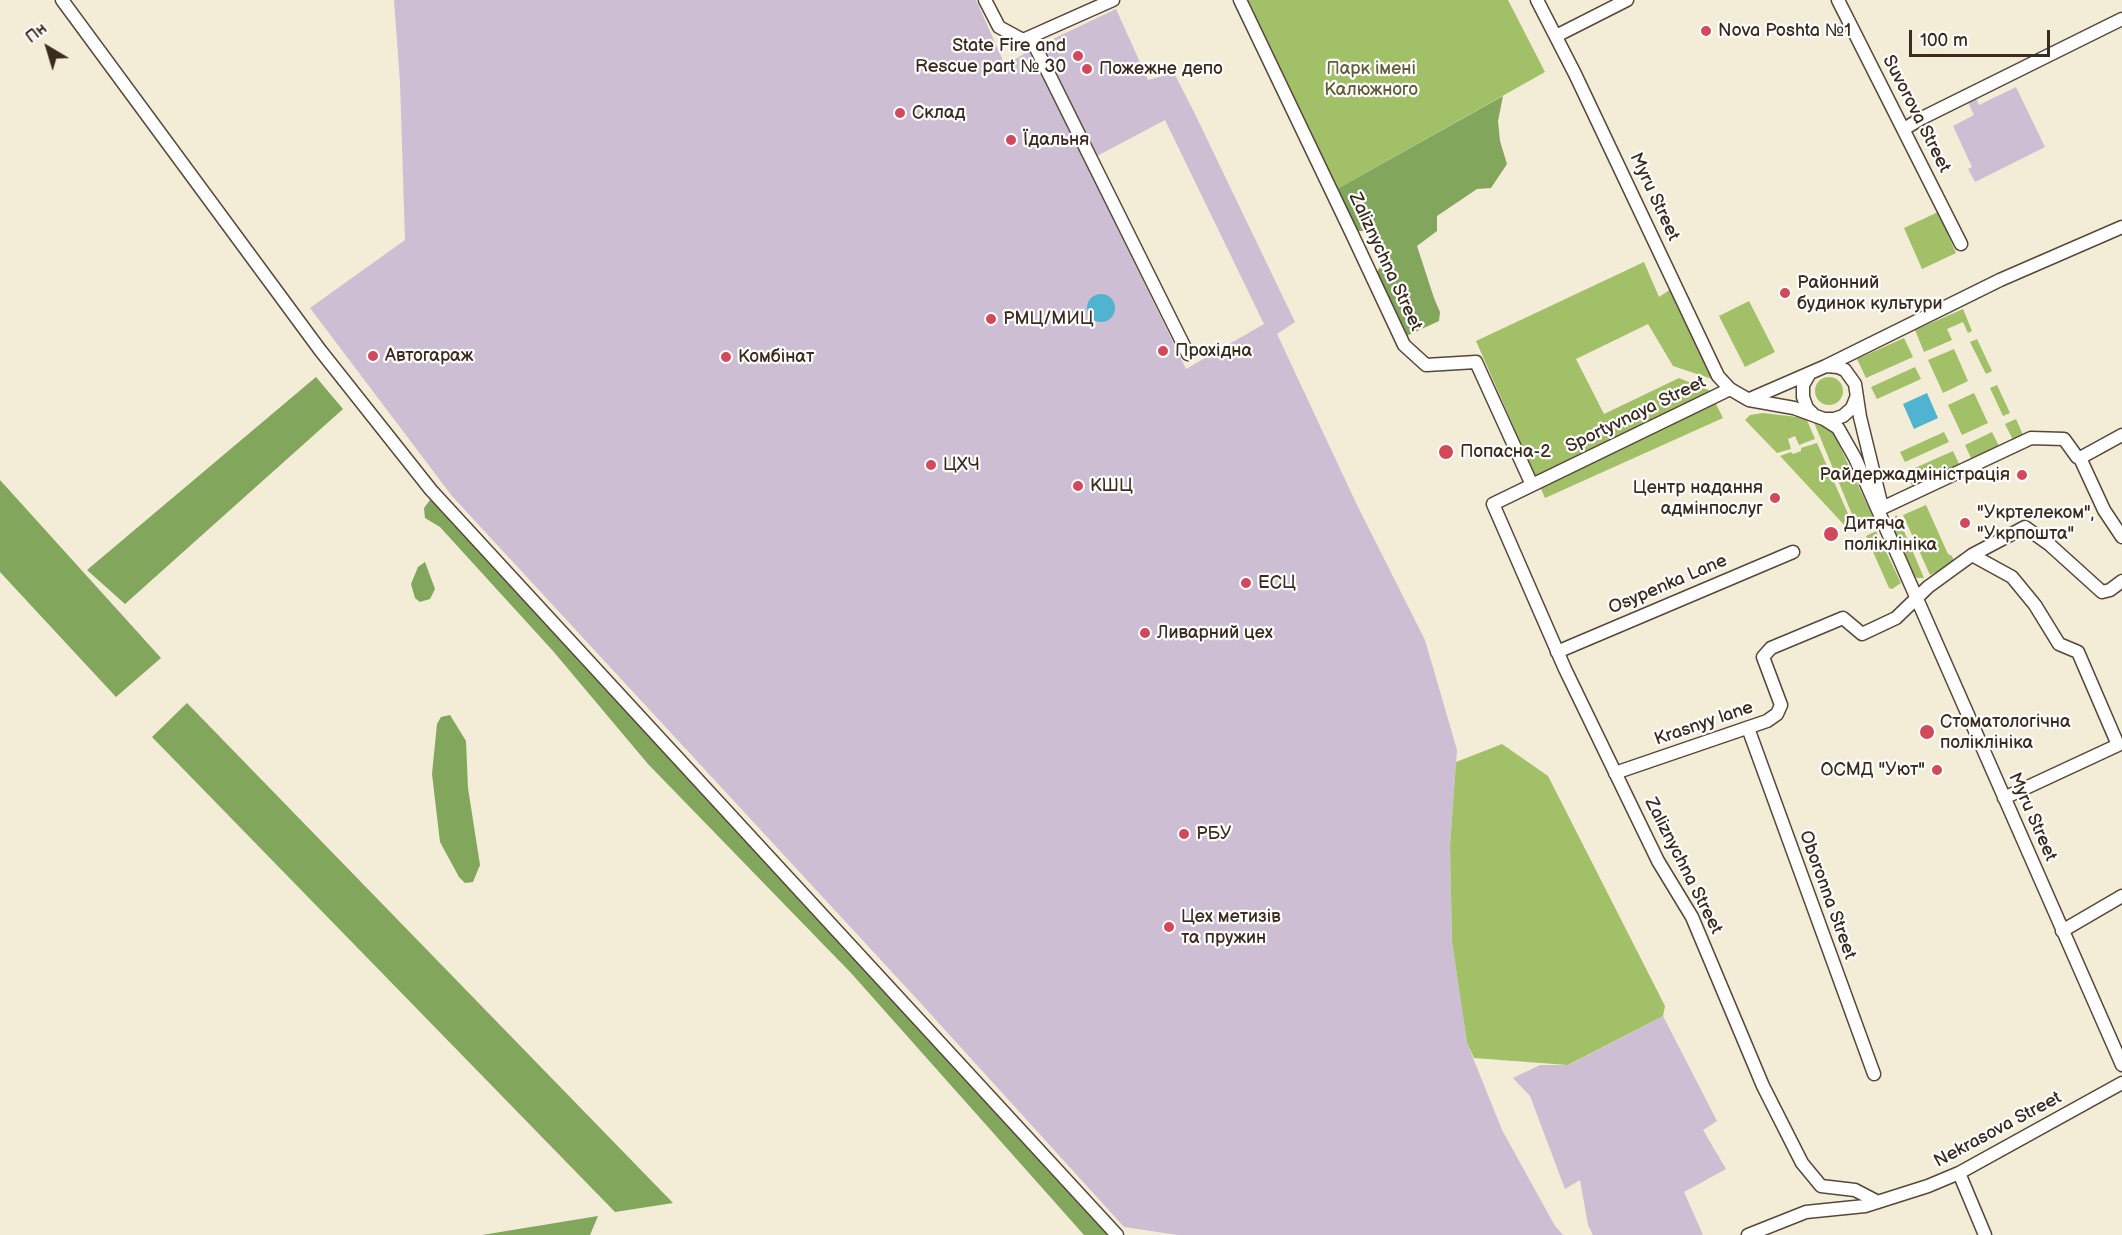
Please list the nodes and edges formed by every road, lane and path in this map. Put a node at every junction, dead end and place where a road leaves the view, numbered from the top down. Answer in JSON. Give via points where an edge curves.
{"nodes":[{"id":1,"x":62,"y":0,"type":"edge"},
{"id":2,"x":986,"y":0,"type":"edge"},
{"id":3,"x":1113,"y":0,"type":"edge"},
{"id":4,"x":1240,"y":0,"type":"edge"},
{"id":5,"x":1537,"y":0,"type":"edge"},
{"id":6,"x":1627,"y":0,"type":"edge"},
{"id":7,"x":1838,"y":0,"type":"edge"},
{"id":8,"x":2122,"y":19,"type":"edge"},
{"id":9,"x":1556,"y":36,"type":"junction"},
{"id":10,"x":1031,"y":38,"type":"junction"},
{"id":11,"x":1904,"y":129,"type":"junction"},
{"id":12,"x":2122,"y":227,"type":"edge"},
{"id":13,"x":1961,"y":244,"type":"dead end"},
{"id":14,"x":1188,"y":354,"type":"dead end"},
{"id":15,"x":1847,"y":357,"type":"junction"},
{"id":16,"x":1826,"y":366,"type":"junction"},
{"id":17,"x":1810,"y":373,"type":"junction"},
{"id":18,"x":1849,"y":374,"type":"junction"},
{"id":19,"x":1730,"y":389,"type":"junction"},
{"id":20,"x":1856,"y":398,"type":"junction"},
{"id":21,"x":1749,"y":400,"type":"junction"},
{"id":22,"x":1819,"y":417,"type":"junction"},
{"id":23,"x":2122,"y":435,"type":"edge"},
{"id":24,"x":2080,"y":458,"type":"junction"},
{"id":25,"x":1532,"y":485,"type":"junction"},
{"id":26,"x":1493,"y":504,"type":"joint"},
{"id":27,"x":1881,"y":513,"type":"junction"},
{"id":28,"x":2122,"y":537,"type":"edge"},
{"id":29,"x":1794,"y":552,"type":"dead end"},
{"id":30,"x":1972,"y":555,"type":"junction"},
{"id":31,"x":2122,"y":581,"type":"edge"},
{"id":32,"x":1916,"y":598,"type":"junction"},
{"id":33,"x":1557,"y":652,"type":"junction"},
{"id":34,"x":1748,"y":728,"type":"junction"},
{"id":35,"x":1615,"y":773,"type":"junction"},
{"id":36,"x":2004,"y":798,"type":"junction"},
{"id":37,"x":2122,"y":896,"type":"edge"},
{"id":38,"x":2062,"y":931,"type":"junction"},
{"id":39,"x":2122,"y":1065,"type":"edge"},
{"id":40,"x":1874,"y":1074,"type":"dead end"},
{"id":41,"x":2122,"y":1083,"type":"edge"},
{"id":42,"x":1959,"y":1173,"type":"junction"},
{"id":43,"x":1878,"y":1202,"type":"junction"},
{"id":44,"x":1117,"y":1235,"type":"edge"},
{"id":45,"x":1748,"y":1235,"type":"edge"},
{"id":46,"x":1985,"y":1235,"type":"edge"}],
"edges":[{"from":1,"to":44,"type":"street","via":[[320,350],[431,490]]},
{"from":2,"to":10,"type":"street","via":[[999,27],[1023,40]]},
{"from":3,"to":10,"type":"street"},
{"from":4,"to":25,"type":"street","name":"Zaliznychna Street","via":[[1404,345],[1426,365],[1476,362]]},
{"from":5,"to":9,"type":"street","name":"Myru Street"},
{"from":6,"to":9,"type":"street"},
{"from":7,"to":11,"type":"street","name":"Suvorova Street"},
{"from":8,"to":11,"type":"street"},
{"from":9,"to":19,"type":"street","name":"Myru Street","via":[[1718,376]]},
{"from":10,"to":14,"type":"street"},
{"from":11,"to":13,"type":"street","name":"Suvorova Street"},
{"from":12,"to":15,"type":"street","via":[[2000,280]]},
{"from":15,"to":16,"type":"street"},
{"from":15,"to":18,"type":"street"},
{"from":16,"to":17,"type":"street"},
{"from":16,"to":18,"type":"street"},
{"from":17,"to":21,"type":"street"},
{"from":17,"to":22,"type":"street","via":[[1803,385],[1803,397]]},
{"from":18,"to":20,"type":"street"},
{"from":19,"to":21,"type":"street","name":"Myru Street"},
{"from":19,"to":25,"type":"street","name":"Sportyvnaya Street"},
{"from":20,"to":22,"type":"street","via":[[1843,416]]},
{"from":20,"to":27,"type":"street"},
{"from":21,"to":22,"type":"street","name":"Myru Street"},
{"from":22,"to":27,"type":"street","via":[[1838,428]]},
{"from":23,"to":24,"type":"street"},
{"from":24,"to":27,"type":"street","via":[[2064,439],[2031,438]]},
{"from":24,"to":28,"type":"street","via":[[2104,510]]},
{"from":25,"to":26,"type":"street","name":"Sportyvnaya Street"},
{"from":26,"to":33,"type":"street","name":"Zaliznychna Street"},
{"from":27,"to":32,"type":"street","name":"Myru Street"},
{"from":29,"to":33,"type":"street","name":"Osypenka Lane"},
{"from":30,"to":31,"type":"street","via":[[2025,527],[2102,592]]},
{"from":30,"to":32,"type":"street"},
{"from":30,"to":36,"type":"street","via":[[2012,577],[2059,644],[2078,652],[2118,745]]},
{"from":32,"to":34,"type":"street","name":"Krasnyy lane","via":[[1896,618],[1862,634],[1843,618],[1771,648],[1763,657],[1781,705],[1767,721]]},
{"from":32,"to":36,"type":"street","name":"Myru Street"},
{"from":33,"to":35,"type":"street","name":"Zaliznychna Street"},
{"from":34,"to":35,"type":"street","name":"Krasnyy lane"},
{"from":34,"to":40,"type":"street","name":"Oboronna Street"},
{"from":35,"to":43,"type":"street","name":"Zaliznychna Street","via":[[1658,861],[1692,917],[1763,1086],[1802,1163],[1821,1185],[1855,1190]]},
{"from":36,"to":38,"type":"street","name":"Myru Street"},
{"from":37,"to":38,"type":"street"},
{"from":38,"to":39,"type":"street","name":"Myru Street"},
{"from":41,"to":42,"type":"street","name":"Nekrasova Street"},
{"from":42,"to":43,"type":"street","name":"Nekrasova Street"},
{"from":42,"to":46,"type":"street"},
{"from":43,"to":45,"type":"street","name":"Nekrasova Street","via":[[1806,1212]]}]}
